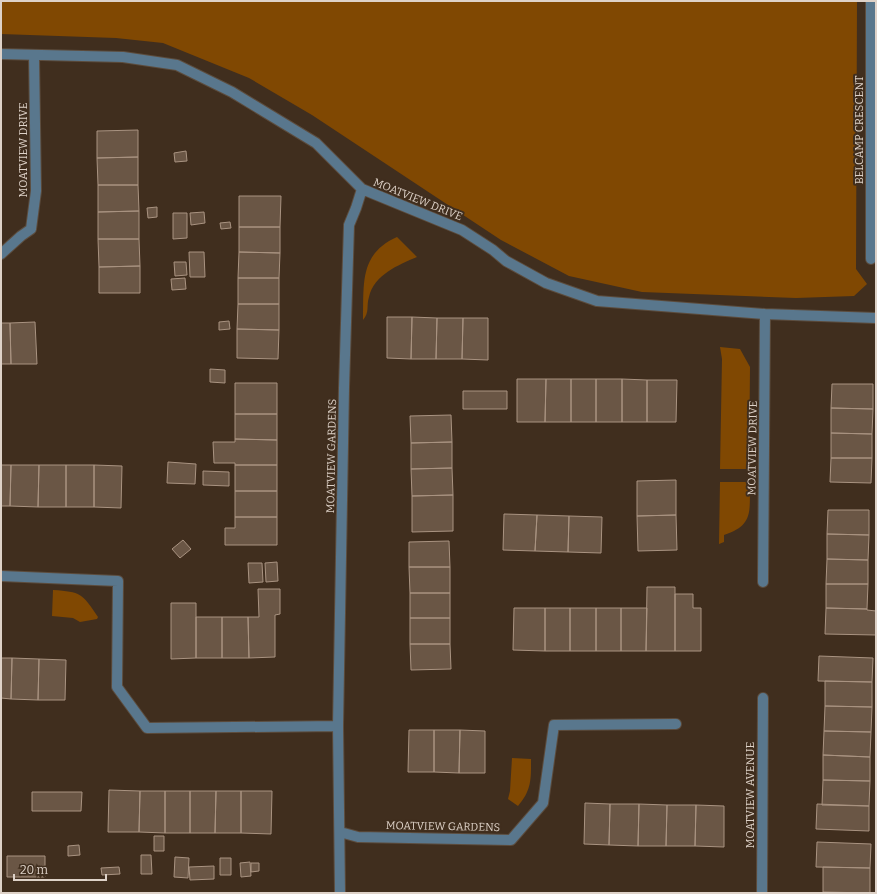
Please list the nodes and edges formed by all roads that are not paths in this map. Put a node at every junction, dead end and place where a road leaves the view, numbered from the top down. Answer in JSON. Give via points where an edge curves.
{"nodes":[{"id":1,"x":871,"y":1,"type":"edge"},
{"id":2,"x":1,"y":54,"type":"edge"},
{"id":3,"x":34,"y":55,"type":"junction"},
{"id":4,"x":362,"y":189,"type":"junction"},
{"id":5,"x":1,"y":254,"type":"edge"},
{"id":6,"x":871,"y":259,"type":"dead end"},
{"id":7,"x":765,"y":314,"type":"junction"},
{"id":8,"x":876,"y":318,"type":"edge"},
{"id":9,"x":1,"y":576,"type":"edge"},
{"id":10,"x":763,"y":582,"type":"dead end"},
{"id":11,"x":763,"y":698,"type":"dead end"},
{"id":12,"x":676,"y":724,"type":"dead end"},
{"id":13,"x":338,"y":726,"type":"junction"},
{"id":14,"x":340,"y":832,"type":"junction"},
{"id":15,"x":340,"y":893,"type":"edge"},
{"id":16,"x":762,"y":893,"type":"edge"}],
"edges":[{"from":1,"to":6,"type":"street","name":"BELCAMP CRESCENT"},
{"from":2,"to":3,"type":"street","name":"MOATVIEW DRIVE"},
{"from":3,"to":4,"type":"street","name":"MOATVIEW DRIVE","via":[[123,57],[177,65],[232,92],[316,143]]},
{"from":3,"to":5,"type":"street","name":"MOATVIEW DRIVE","via":[[36,191],[31,229]]},
{"from":4,"to":7,"type":"street","name":"MOATVIEW DRIVE","via":[[462,230],[506,261],[540,279],[597,301]]},
{"from":4,"to":13,"type":"street","name":"MOATVIEW GARDENS","via":[[349,225]]},
{"from":7,"to":8,"type":"street","name":"MOATVIEW DRIVE"},
{"from":7,"to":10,"type":"street","name":"MOATVIEW DRIVE"},
{"from":9,"to":13,"type":"street","via":[[118,581],[117,687],[147,728]]},
{"from":11,"to":16,"type":"street","name":"MOATVIEW AVENUE"},
{"from":12,"to":14,"type":"street","name":"MOATVIEW GARDENS","via":[[554,725],[543,803],[512,840],[358,837]]},
{"from":13,"to":14,"type":"street","name":"MOATVIEW GARDENS"},
{"from":14,"to":15,"type":"street","name":"MOATVIEW GARDENS"}]}
